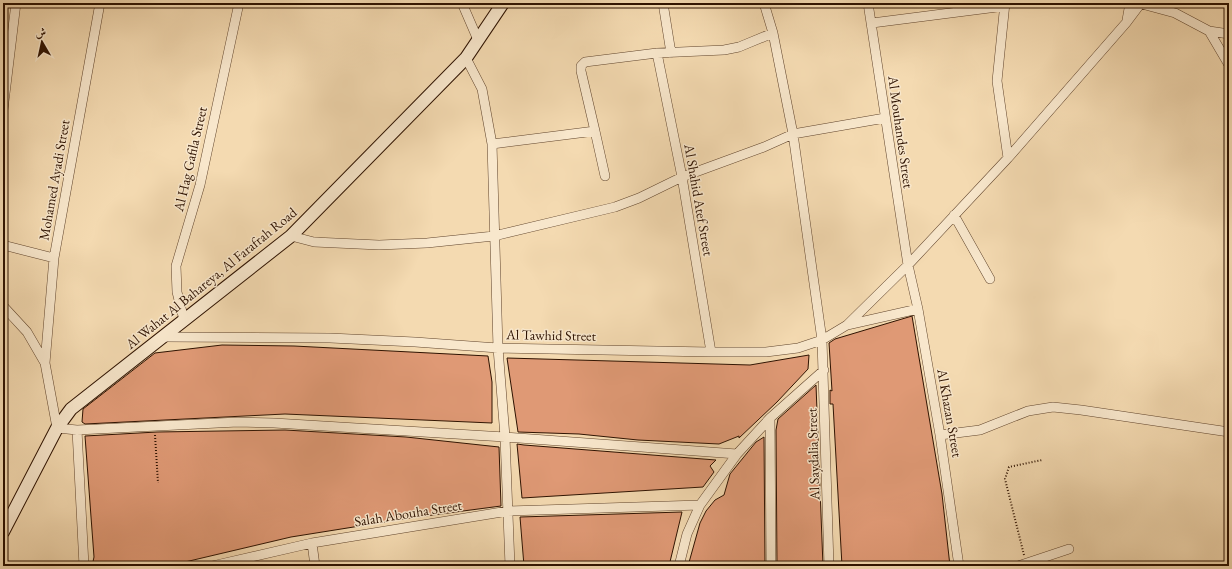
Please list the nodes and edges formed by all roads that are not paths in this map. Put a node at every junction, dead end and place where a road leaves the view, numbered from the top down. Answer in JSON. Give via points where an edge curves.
{"nodes":[{"id":1,"x":16,"y":3,"type":"edge"},
{"id":2,"x":100,"y":3,"type":"edge"},
{"id":3,"x":239,"y":3,"type":"edge"},
{"id":4,"x":462,"y":3,"type":"edge"},
{"id":5,"x":503,"y":3,"type":"edge"},
{"id":6,"x":663,"y":3,"type":"edge"},
{"id":7,"x":764,"y":3,"type":"edge"},
{"id":8,"x":868,"y":3,"type":"edge"},
{"id":9,"x":1130,"y":3,"type":"edge"},
{"id":10,"x":1140,"y":3,"type":"edge"},
{"id":11,"x":1005,"y":5,"type":"edge"},
{"id":12,"x":872,"y":23,"type":"junction"},
{"id":13,"x":1126,"y":23,"type":"junction"},
{"id":14,"x":1209,"y":32,"type":"junction"},
{"id":15,"x":773,"y":34,"type":"junction"},
{"id":16,"x":1229,"y":34,"type":"edge"},
{"id":17,"x":478,"y":40,"type":"junction"},
{"id":18,"x":657,"y":53,"type":"junction"},
{"id":19,"x":672,"y":53,"type":"junction"},
{"id":20,"x":466,"y":58,"type":"junction"},
{"id":21,"x":1229,"y":65,"type":"edge"},
{"id":22,"x":3,"y":110,"type":"edge"},
{"id":23,"x":884,"y":118,"type":"junction"},
{"id":24,"x":595,"y":131,"type":"junction"},
{"id":25,"x":793,"y":134,"type":"junction"},
{"id":26,"x":492,"y":144,"type":"junction"},
{"id":27,"x":1008,"y":158,"type":"junction"},
{"id":28,"x":605,"y":176,"type":"dead end"},
{"id":29,"x":682,"y":177,"type":"junction"},
{"id":30,"x":954,"y":214,"type":"junction"},
{"id":31,"x":291,"y":236,"type":"junction"},
{"id":32,"x":494,"y":236,"type":"junction"},
{"id":33,"x":3,"y":245,"type":"edge"},
{"id":34,"x":54,"y":258,"type":"junction"},
{"id":35,"x":908,"y":265,"type":"junction"},
{"id":36,"x":990,"y":279,"type":"dead end"},
{"id":37,"x":3,"y":306,"type":"edge"},
{"id":38,"x":918,"y":309,"type":"junction"},
{"id":39,"x":184,"y":320,"type":"junction"},
{"id":40,"x":846,"y":325,"type":"junction"},
{"id":41,"x":164,"y":337,"type":"junction"},
{"id":42,"x":822,"y":340,"type":"junction"},
{"id":43,"x":498,"y":348,"type":"junction"},
{"id":44,"x":711,"y":352,"type":"junction"},
{"id":45,"x":45,"y":363,"type":"junction"},
{"id":46,"x":824,"y":370,"type":"junction"},
{"id":47,"x":770,"y":418,"type":"junction"},
{"id":48,"x":57,"y":428,"type":"junction"},
{"id":49,"x":78,"y":430,"type":"junction"},
{"id":50,"x":1229,"y":432,"type":"edge"},
{"id":51,"x":940,"y":435,"type":"junction"},
{"id":52,"x":505,"y":437,"type":"junction"},
{"id":53,"x":737,"y":454,"type":"junction"},
{"id":54,"x":700,"y":505,"type":"junction"},
{"id":55,"x":508,"y":511,"type":"junction"},
{"id":56,"x":3,"y":532,"type":"edge"},
{"id":57,"x":312,"y":544,"type":"junction"},
{"id":58,"x":1069,"y":549,"type":"dead end"},
{"id":59,"x":1022,"y":565,"type":"edge"},
{"id":60,"x":84,"y":566,"type":"edge"},
{"id":61,"x":212,"y":566,"type":"edge"},
{"id":62,"x":315,"y":566,"type":"edge"},
{"id":63,"x":510,"y":566,"type":"edge"},
{"id":64,"x":679,"y":566,"type":"edge"},
{"id":65,"x":771,"y":566,"type":"edge"},
{"id":66,"x":829,"y":566,"type":"edge"},
{"id":67,"x":960,"y":566,"type":"edge"}],
"edges":[{"from":1,"to":22,"type":"street"},
{"from":2,"to":34,"type":"street","name":"Mohamed Ayadi Street"},
{"from":3,"to":39,"type":"street","name":"Al Hag Gafila Street","via":[[200,185],[176,266],[177,292]]},
{"from":4,"to":17,"type":"street"},
{"from":5,"to":17,"type":"main road","name":"Al Wahat Al Bahareya, Al Farafrah Road"},
{"from":6,"to":19,"type":"street"},
{"from":7,"to":15,"type":"street","name":"Al Saydalia Street"},
{"from":8,"to":12,"type":"street","name":"Al Mouhandes Street"},
{"from":9,"to":13,"type":"street"},
{"from":10,"to":13,"type":"street","name":"Al Tawhid Street"},
{"from":10,"to":14,"type":"street","via":[[1175,13]]},
{"from":11,"to":12,"type":"street"},
{"from":11,"to":27,"type":"street","via":[[997,81]]},
{"from":12,"to":23,"type":"street","name":"Al Mouhandes Street"},
{"from":13,"to":27,"type":"street","name":"Al Tawhid Street"},
{"from":14,"to":16,"type":"street"},
{"from":14,"to":21,"type":"street"},
{"from":15,"to":19,"type":"street","via":[[724,50]]},
{"from":15,"to":25,"type":"street","name":"Al Saydalia Street"},
{"from":17,"to":20,"type":"main road","name":"Al Wahat Al Bahareya, Al Farafrah Road"},
{"from":18,"to":19,"type":"street"},
{"from":18,"to":24,"type":"street","via":[[582,63],[581,70]]},
{"from":18,"to":29,"type":"street","name":"Al Shahid Atef Street"},
{"from":20,"to":26,"type":"street","via":[[482,89]]},
{"from":20,"to":31,"type":"main road","name":"Al Wahat Al Bahareya, Al Farafrah Road"},
{"from":23,"to":25,"type":"street"},
{"from":23,"to":35,"type":"street","name":"Al Mouhandes Street"},
{"from":24,"to":26,"type":"street"},
{"from":24,"to":28,"type":"street"},
{"from":25,"to":29,"type":"street"},
{"from":25,"to":42,"type":"street","name":"Al Saydalia Street"},
{"from":26,"to":32,"type":"street"},
{"from":27,"to":30,"type":"street","name":"Al Tawhid Street"},
{"from":29,"to":32,"type":"street","via":[[616,207]]},
{"from":29,"to":44,"type":"street","name":"Al Shahid Atef Street"},
{"from":30,"to":35,"type":"street","name":"Al Tawhid Street"},
{"from":30,"to":36,"type":"street"},
{"from":31,"to":32,"type":"street","via":[[314,242],[379,245],[427,244]]},
{"from":31,"to":39,"type":"main road","name":"Al Wahat Al Bahareya, Al Farafrah Road"},
{"from":32,"to":43,"type":"street"},
{"from":33,"to":34,"type":"street"},
{"from":34,"to":45,"type":"street","name":"Mohamed Ayadi Street"},
{"from":35,"to":38,"type":"street","name":"Al Khazan Street"},
{"from":35,"to":40,"type":"street","name":"Al Tawhid Street"},
{"from":37,"to":45,"type":"street","via":[[27,332]]},
{"from":38,"to":40,"type":"street"},
{"from":38,"to":51,"type":"street","name":"Al Khazan Street"},
{"from":39,"to":41,"type":"main road","name":"Al Wahat Al Bahareya, Al Farafrah Road"},
{"from":40,"to":42,"type":"street","name":"Al Tawhid Street"},
{"from":41,"to":43,"type":"street","name":"Al Tawhid Street","via":[[330,338]]},
{"from":41,"to":48,"type":"main road","name":"Al Wahat Al Bahareya, Al Farafrah Road","via":[[71,409]]},
{"from":42,"to":44,"type":"street","name":"Al Tawhid Street","via":[[798,348],[766,352]]},
{"from":42,"to":46,"type":"street","name":"Al Saydalia Street"},
{"from":43,"to":44,"type":"street","name":"Al Tawhid Street"},
{"from":43,"to":52,"type":"street"},
{"from":45,"to":48,"type":"street"},
{"from":46,"to":47,"type":"street"},
{"from":46,"to":66,"type":"street","name":"Al Saydalia Street"},
{"from":47,"to":53,"type":"street"},
{"from":47,"to":65,"type":"street"},
{"from":48,"to":49,"type":"street"},
{"from":48,"to":56,"type":"main road","name":"Al Wahat Al Bahareya, Al Farafrah Road"},
{"from":49,"to":52,"type":"street","via":[[238,422]]},
{"from":49,"to":60,"type":"street"},
{"from":50,"to":51,"type":"street","via":[[1053,408],[1028,411],[980,430]]},
{"from":51,"to":67,"type":"street","name":"Al Khazan Street"},
{"from":52,"to":53,"type":"street"},
{"from":52,"to":55,"type":"street"},
{"from":53,"to":54,"type":"street"},
{"from":54,"to":55,"type":"street","name":"Salah Abouha Street"},
{"from":54,"to":64,"type":"street","via":[[687,534]]},
{"from":55,"to":57,"type":"street","name":"Salah Abouha Street"},
{"from":55,"to":63,"type":"street"},
{"from":57,"to":61,"type":"street","name":"Salah Abouha Street"},
{"from":57,"to":62,"type":"street"},
{"from":58,"to":59,"type":"street"}]}
